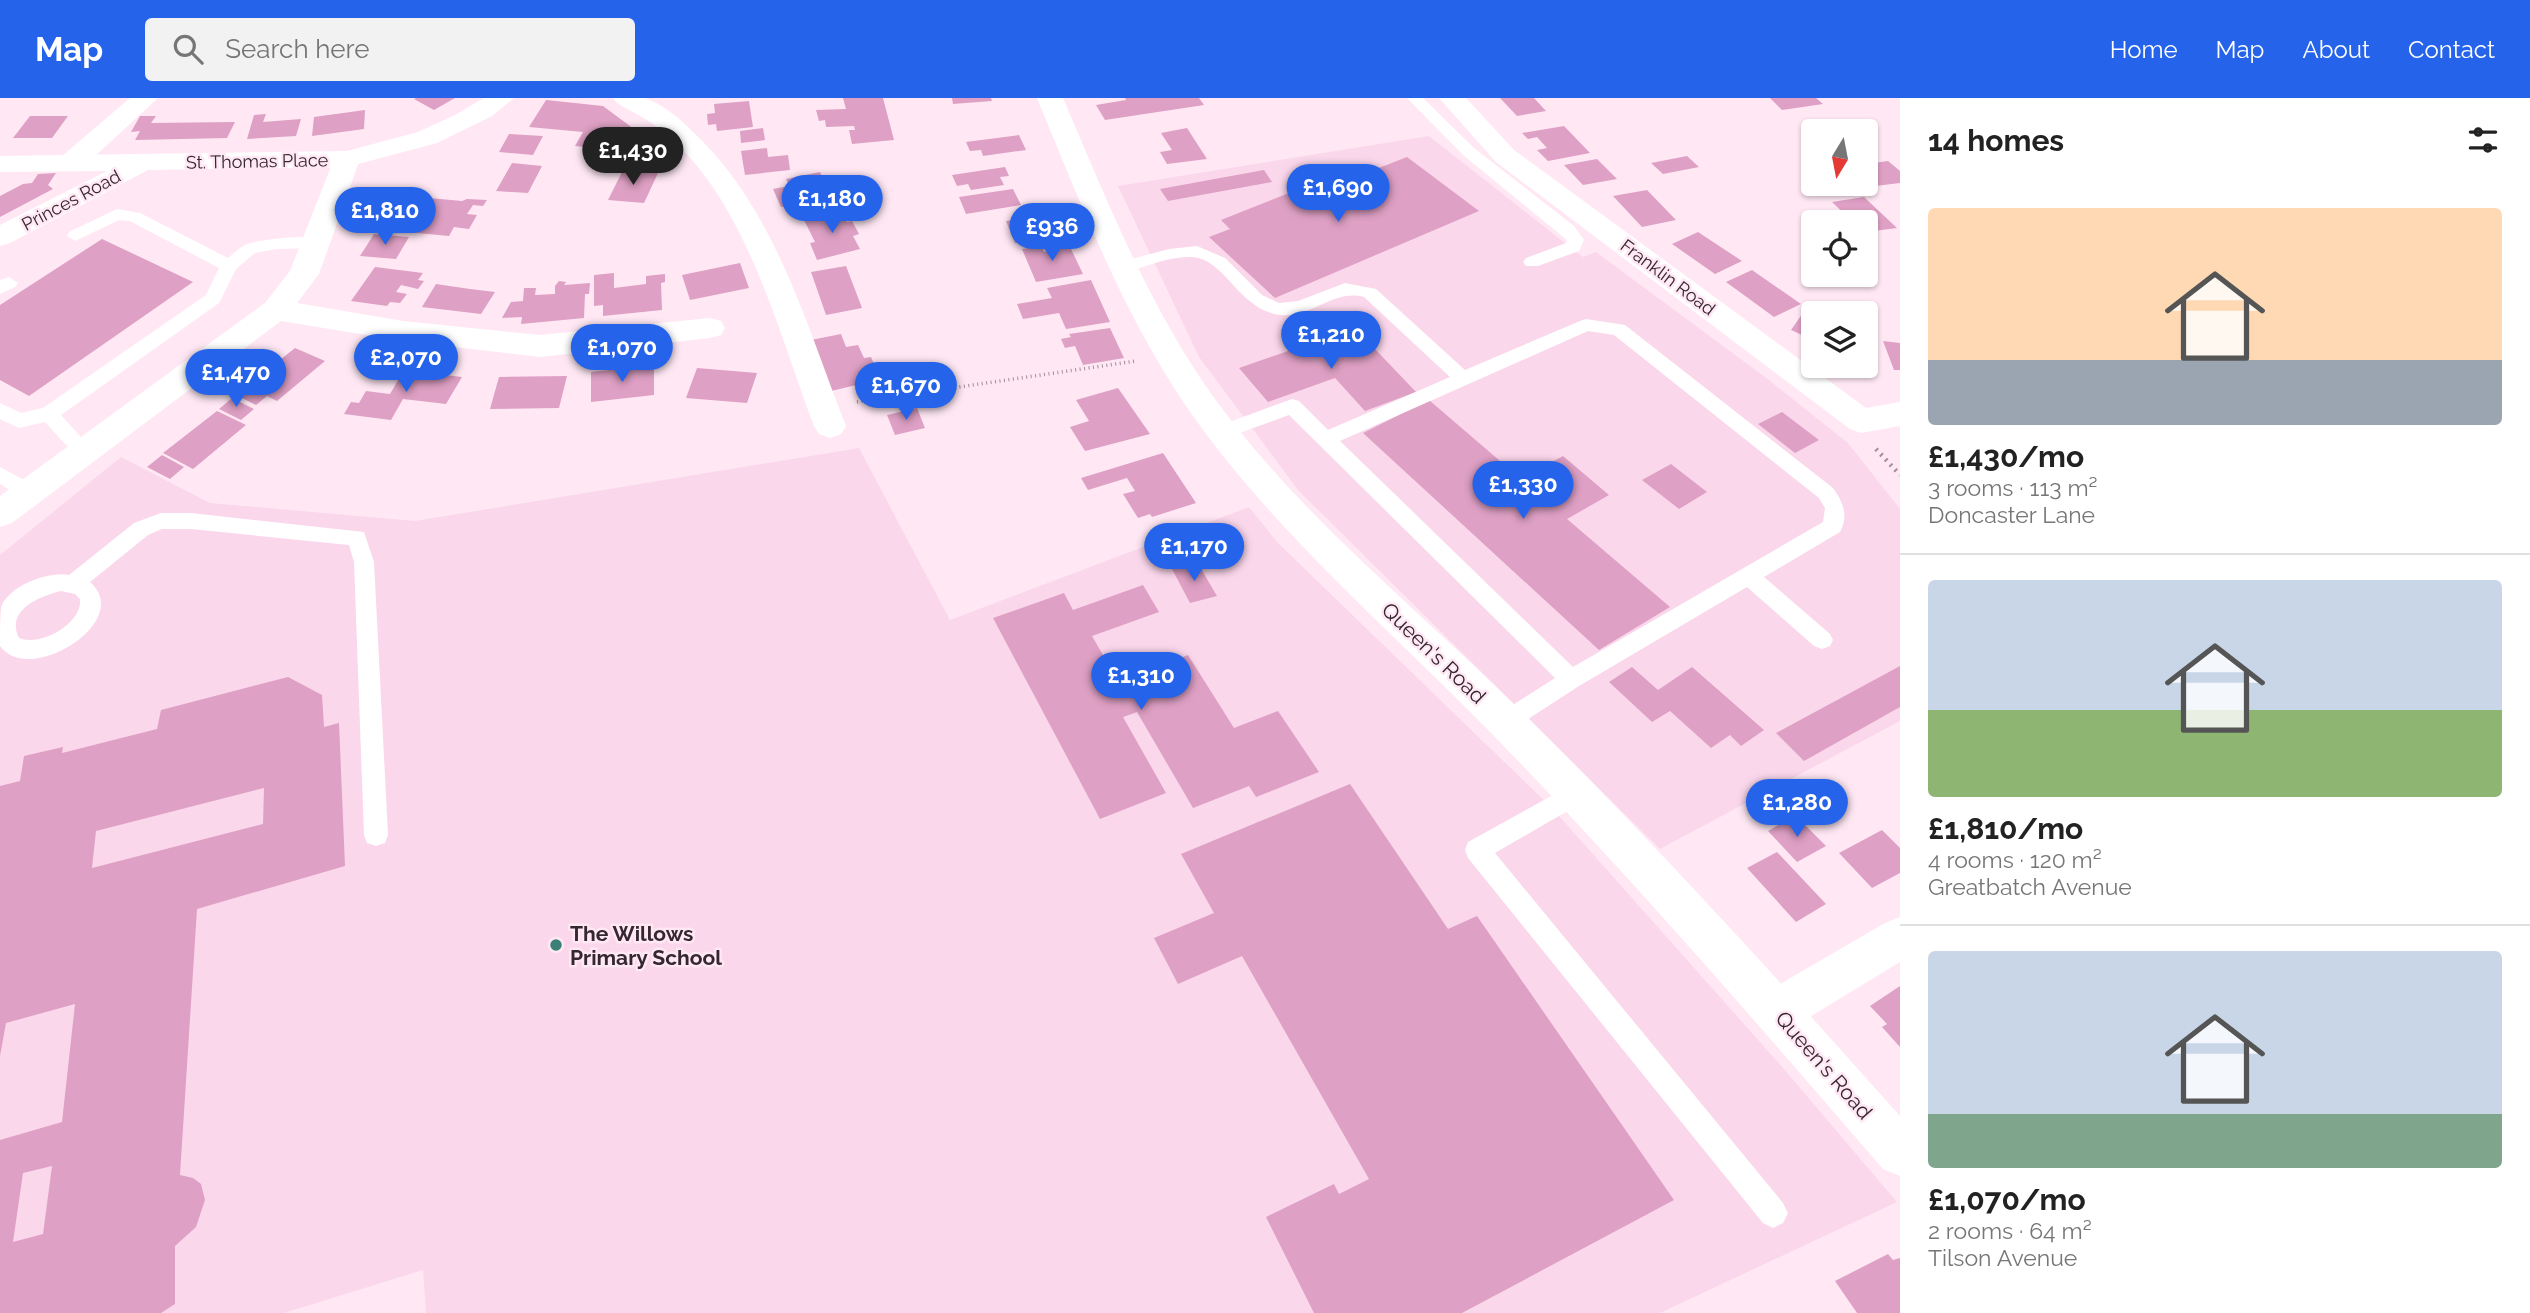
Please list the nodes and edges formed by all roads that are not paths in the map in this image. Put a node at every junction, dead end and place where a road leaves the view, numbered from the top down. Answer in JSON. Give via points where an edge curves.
{"nodes":[{"id":1,"x":145,"y":98,"type":"edge"},
{"id":2,"x":501,"y":98,"type":"edge"},
{"id":3,"x":626,"y":98,"type":"edge"},
{"id":4,"x":1050,"y":98,"type":"edge"},
{"id":5,"x":1415,"y":98,"type":"edge"},
{"id":6,"x":1452,"y":98,"type":"edge"},
{"id":7,"x":347,"y":159,"type":"junction"},
{"id":8,"x":71,"y":163,"type":"junction"},
{"id":9,"x":142,"y":163,"type":"junction"},
{"id":10,"x":0,"y":164,"type":"edge"},
{"id":11,"x":75,"y":236,"type":"dead end"},
{"id":12,"x":0,"y":237,"type":"edge"},
{"id":13,"x":317,"y":243,"type":"junction"},
{"id":14,"x":1532,"y":262,"type":"dead end"},
{"id":15,"x":229,"y":266,"type":"junction"},
{"id":16,"x":1123,"y":267,"type":"junction"},
{"id":17,"x":276,"y":310,"type":"junction"},
{"id":18,"x":710,"y":328,"type":"dead end"},
{"id":19,"x":1463,"y":379,"type":"junction"},
{"id":20,"x":0,"y":410,"type":"edge"},
{"id":21,"x":49,"y":414,"type":"junction"},
{"id":22,"x":1900,"y":414,"type":"edge"},
{"id":23,"x":826,"y":417,"type":"road end"},
{"id":24,"x":1223,"y":432,"type":"junction"},
{"id":25,"x":1326,"y":439,"type":"junction"},
{"id":26,"x":85,"y":453,"type":"junction"},
{"id":27,"x":0,"y":474,"type":"edge"},
{"id":28,"x":30,"y":492,"type":"junction"},
{"id":29,"x":0,"y":514,"type":"edge"},
{"id":30,"x":1748,"y":575,"type":"junction"},
{"id":31,"x":74,"y":583,"type":"junction"},
{"id":32,"x":8,"y":598,"type":"edge"},
{"id":33,"x":1822,"y":640,"type":"dead end"},
{"id":34,"x":4,"y":647,"type":"edge"},
{"id":35,"x":1571,"y":679,"type":"junction"},
{"id":36,"x":1505,"y":722,"type":"junction"},
{"id":37,"x":1575,"y":794,"type":"junction"},
{"id":38,"x":376,"y":835,"type":"dead end"},
{"id":39,"x":1900,"y":938,"type":"edge"},
{"id":40,"x":1777,"y":1011,"type":"junction"},
{"id":41,"x":1900,"y":1152,"type":"edge"},
{"id":42,"x":1773,"y":1213,"type":"dead end"}],
"edges":[{"from":1,"to":8,"type":"street"},
{"from":2,"to":7,"type":"street","name":"St. Thomas Place","via":[[443,133]]},
{"from":3,"to":23,"type":"street","via":[[679,133],[719,176],[754,232]]},
{"from":4,"to":16,"type":"street","name":"Queen's Road"},
{"from":5,"to":14,"type":"lane","via":[[1485,168],[1568,229],[1576,240],[1573,247]]},
{"from":6,"to":22,"type":"street","name":"Franklin Road","via":[[1505,156],[1861,421]]},
{"from":7,"to":9,"type":"street","name":"St. Thomas Place"},
{"from":7,"to":13,"type":"street"},
{"from":8,"to":9,"type":"street","name":"St. Thomas Place"},
{"from":8,"to":10,"type":"street","name":"St. Thomas Place"},
{"from":9,"to":12,"type":"street","name":"Princes Road"},
{"from":11,"to":15,"type":"lane","via":[[117,214],[134,217]]},
{"from":13,"to":15,"type":"lane","via":[[250,249]]},
{"from":13,"to":17,"type":"street","via":[[304,274]]},
{"from":15,"to":21,"type":"lane","via":[[213,299]]},
{"from":16,"to":19,"type":"lane","via":[[1196,252],[1210,257],[1260,302],[1294,310],[1342,288],[1356,287],[1370,293]]},
{"from":16,"to":24,"type":"street","name":"Queen's Road","via":[[1171,355]]},
{"from":17,"to":18,"type":"street","via":[[403,331],[540,346]]},
{"from":17,"to":26,"type":"street"},
{"from":19,"to":25,"type":"lane"},
{"from":19,"to":30,"type":"lane","via":[[1586,325],[1619,329],[1826,493],[1835,507],[1833,526]]},
{"from":20,"to":21,"type":"lane","via":[[19,421]]},
{"from":21,"to":26,"type":"lane"},
{"from":24,"to":25,"type":"lane","via":[[1292,406]]},
{"from":24,"to":36,"type":"street","name":"Queen's Road","via":[[1331,552]]},
{"from":25,"to":35,"type":"lane"},
{"from":26,"to":28,"type":"street"},
{"from":27,"to":28,"type":"lane"},
{"from":28,"to":29,"type":"street"},
{"from":30,"to":33,"type":"lane"},
{"from":30,"to":35,"type":"lane"},
{"from":31,"to":32,"type":"lane","via":[[45,586]]},
{"from":31,"to":34,"type":"lane","via":[[86,590],[91,609],[73,634],[43,649]]},
{"from":31,"to":38,"type":"lane","via":[[141,529],[161,521],[358,538],[364,562]]},
{"from":32,"to":34,"type":"lane","via":[[1,625]]},
{"from":35,"to":36,"type":"lane"},
{"from":36,"to":37,"type":"street","name":"Queen's Road"},
{"from":37,"to":40,"type":"street","name":"Queen's Road"},
{"from":37,"to":42,"type":"lane","via":[[1477,850]]},
{"from":39,"to":40,"type":"street"},
{"from":40,"to":41,"type":"street","name":"Queen's Road"}]}
